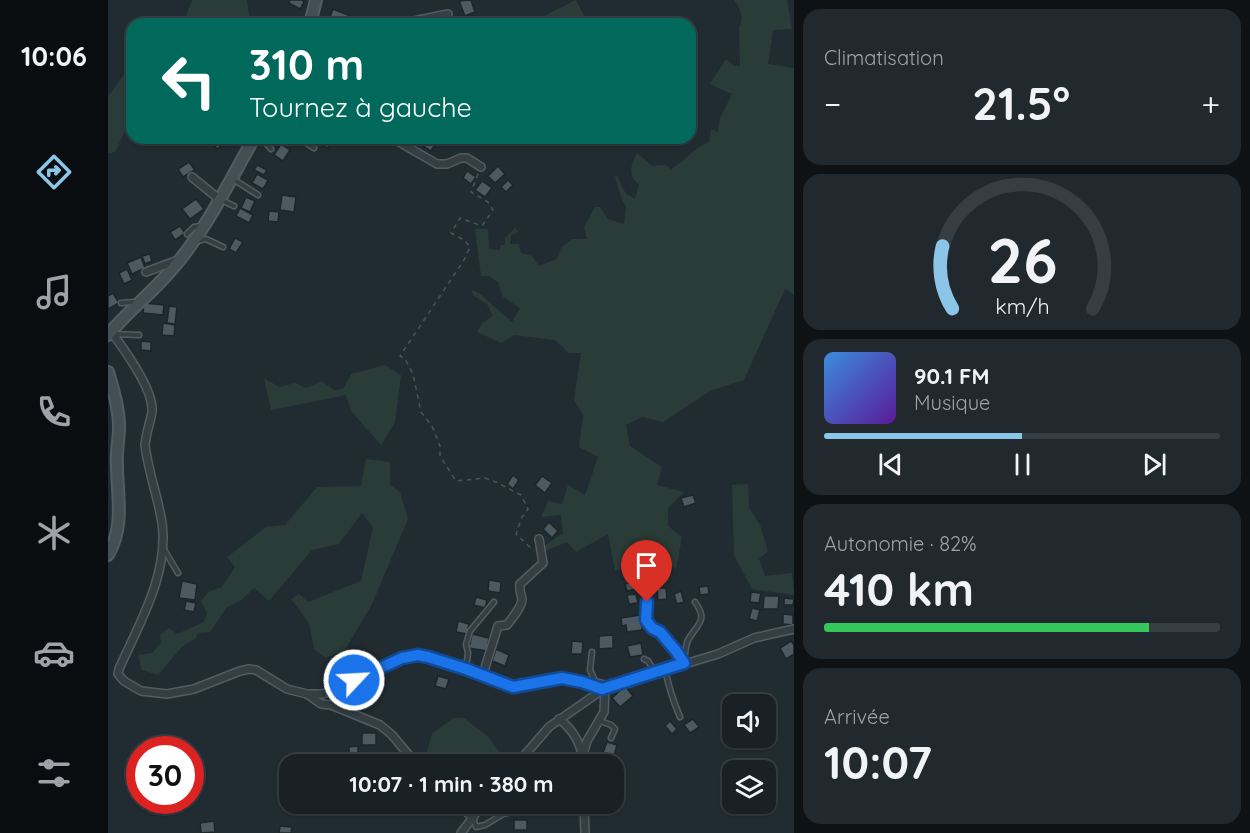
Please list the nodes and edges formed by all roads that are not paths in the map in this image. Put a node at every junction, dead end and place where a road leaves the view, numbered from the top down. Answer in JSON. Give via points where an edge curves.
{"nodes":[{"id":1,"x":316,"y":0,"type":"edge"},
{"id":2,"x":448,"y":14,"type":"dead end"},
{"id":3,"x":312,"y":18,"type":"edge"},
{"id":4,"x":428,"y":18,"type":"edge"},
{"id":5,"x":251,"y":144,"type":"edge"},
{"id":6,"x":266,"y":144,"type":"edge"},
{"id":7,"x":308,"y":144,"type":"edge"},
{"id":8,"x":402,"y":144,"type":"edge"},
{"id":9,"x":314,"y":148,"type":"dead end"},
{"id":10,"x":271,"y":149,"type":"dead end"},
{"id":11,"x":481,"y":167,"type":"road end"},
{"id":12,"x":192,"y":177,"type":"dead end"},
{"id":13,"x":231,"y":178,"type":"junction"},
{"id":14,"x":258,"y":195,"type":"dead end"},
{"id":15,"x":219,"y":199,"type":"junction"},
{"id":16,"x":234,"y":206,"type":"dead end"},
{"id":17,"x":190,"y":238,"type":"junction"},
{"id":18,"x":223,"y":246,"type":"dead end"},
{"id":19,"x":179,"y":260,"type":"junction"},
{"id":20,"x":146,"y":272,"type":"dead end"},
{"id":21,"x":139,"y":302,"type":"junction"},
{"id":22,"x":121,"y":303,"type":"dead end"},
{"id":23,"x":111,"y":333,"type":"edge"},
{"id":24,"x":139,"y":334,"type":"dead end"},
{"id":25,"x":108,"y":372,"type":"edge"},
{"id":26,"x":539,"y":539,"type":"dead end"},
{"id":27,"x":163,"y":547,"type":"junction"},
{"id":28,"x":108,"y":555,"type":"edge"},
{"id":29,"x":178,"y":573,"type":"dead end"},
{"id":30,"x":494,"y":602,"type":"dead end"},
{"id":31,"x":647,"y":602,"type":"dead end"},
{"id":32,"x":695,"y":602,"type":"dead end"},
{"id":33,"x":794,"y":629,"type":"edge"},
{"id":34,"x":592,"y":652,"type":"dead end"},
{"id":35,"x":644,"y":659,"type":"dead end"},
{"id":36,"x":684,"y":663,"type":"junction"},
{"id":37,"x":466,"y":669,"type":"junction"},
{"id":38,"x":665,"y":669,"type":"junction"},
{"id":39,"x":655,"y":672,"type":"junction"},
{"id":40,"x":483,"y":674,"type":"junction"},
{"id":41,"x":606,"y":687,"type":"junction"},
{"id":42,"x":307,"y":694,"type":"junction"},
{"id":43,"x":680,"y":717,"type":"dead end"},
{"id":44,"x":559,"y":719,"type":"junction"},
{"id":45,"x":600,"y":721,"type":"junction"},
{"id":46,"x":611,"y":738,"type":"dead end"},
{"id":47,"x":408,"y":754,"type":"edge"},
{"id":48,"x":525,"y":754,"type":"edge"},
{"id":49,"x":583,"y":754,"type":"edge"},
{"id":50,"x":583,"y":754,"type":"edge"},
{"id":51,"x":468,"y":814,"type":"edge"},
{"id":52,"x":475,"y":814,"type":"edge"},
{"id":53,"x":503,"y":814,"type":"edge"},
{"id":54,"x":584,"y":814,"type":"edge"},
{"id":55,"x":472,"y":818,"type":"junction"},
{"id":56,"x":461,"y":833,"type":"edge"},
{"id":57,"x":585,"y":833,"type":"edge"}],
"edges":[{"from":1,"to":3,"type":"street"},
{"from":2,"to":4,"type":"street"},
{"from":5,"to":13,"type":"street"},
{"from":6,"to":10,"type":"lane"},
{"from":7,"to":9,"type":"lane"},
{"from":8,"to":11,"type":"street","via":[[437,164],[461,158]]},
{"from":12,"to":15,"type":"street"},
{"from":13,"to":14,"type":"lane"},
{"from":13,"to":15,"type":"street"},
{"from":15,"to":16,"type":"lane"},
{"from":15,"to":17,"type":"street","via":[[204,225]]},
{"from":17,"to":18,"type":"lane"},
{"from":17,"to":19,"type":"street"},
{"from":19,"to":20,"type":"street"},
{"from":19,"to":21,"type":"street"},
{"from":21,"to":22,"type":"lane"},
{"from":21,"to":23,"type":"street"},
{"from":23,"to":24,"type":"lane"},
{"from":23,"to":27,"type":"street","via":[[151,401],[146,445],[162,522]]},
{"from":25,"to":28,"type":"street","via":[[118,416],[119,491],[117,537]]},
{"from":26,"to":40,"type":"street","via":[[543,560],[520,584],[520,606],[507,625],[498,626]]},
{"from":27,"to":29,"type":"lane"},
{"from":27,"to":42,"type":"street","via":[[152,593],[119,669],[120,678],[141,691],[167,694],[194,689],[249,669],[287,689]]},
{"from":30,"to":37,"type":"lane","via":[[470,631]]},
{"from":31,"to":36,"type":"lane","via":[[646,620]]},
{"from":32,"to":36,"type":"lane","via":[[702,619],[686,644]]},
{"from":33,"to":36,"type":"street"},
{"from":34,"to":41,"type":"lane","via":[[590,670],[595,681]]},
{"from":35,"to":39,"type":"lane"},
{"from":36,"to":38,"type":"street"},
{"from":37,"to":40,"type":"street"},
{"from":37,"to":42,"type":"street","via":[[418,655],[386,664],[331,692]]},
{"from":38,"to":39,"type":"street"},
{"from":38,"to":43,"type":"lane"},
{"from":39,"to":41,"type":"street"},
{"from":40,"to":41,"type":"street","via":[[513,687],[562,678]]},
{"from":41,"to":44,"type":"street"},
{"from":41,"to":45,"type":"street"},
{"from":42,"to":47,"type":"street","via":[[321,705],[331,705],[380,725]]},
{"from":44,"to":48,"type":"street"},
{"from":44,"to":49,"type":"street","via":[[573,732]]},
{"from":45,"to":46,"type":"lane","via":[[615,729]]},
{"from":45,"to":50,"type":"street"},
{"from":51,"to":55,"type":"street"},
{"from":52,"to":55,"type":"street"},
{"from":53,"to":55,"type":"lane","via":[[476,827]]},
{"from":54,"to":57,"type":"street"},
{"from":55,"to":56,"type":"street"}]}
